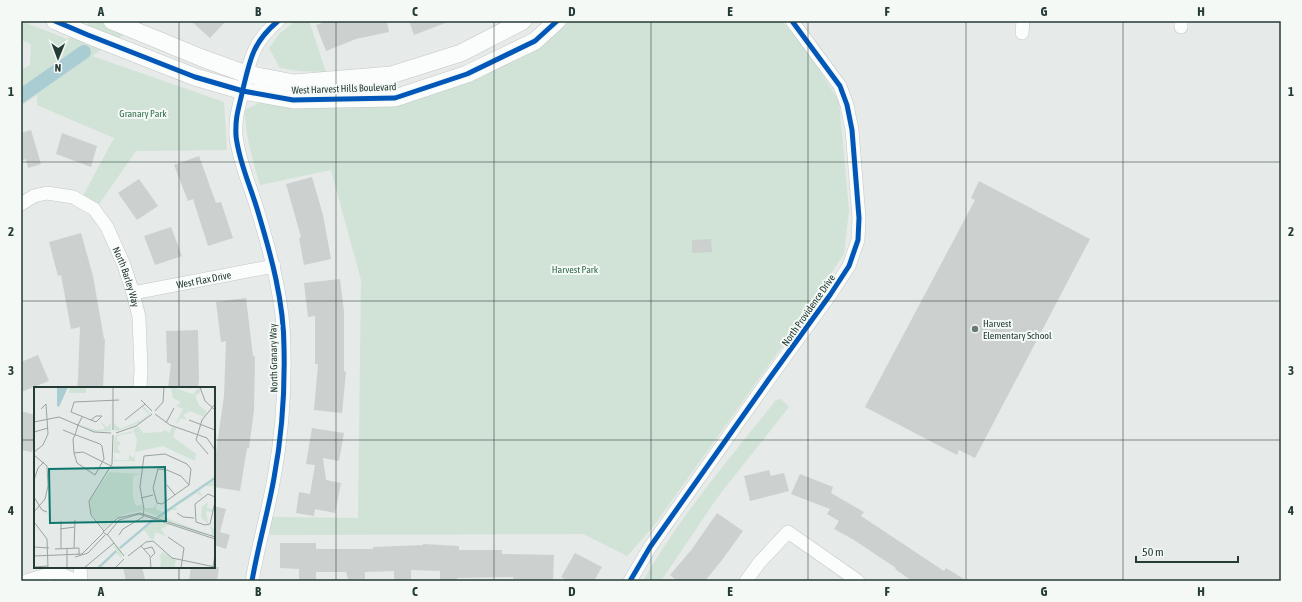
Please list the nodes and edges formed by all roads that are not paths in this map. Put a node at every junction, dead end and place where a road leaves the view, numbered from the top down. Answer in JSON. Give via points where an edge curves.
{"nodes":[{"id":1,"x":55,"y":21,"type":"edge"},
{"id":2,"x":112,"y":21,"type":"edge"},
{"id":3,"x":278,"y":21,"type":"edge"},
{"id":4,"x":523,"y":21,"type":"edge"},
{"id":5,"x":557,"y":21,"type":"edge"},
{"id":6,"x":792,"y":21,"type":"edge"},
{"id":7,"x":246,"y":74,"type":"junction"},
{"id":8,"x":243,"y":90,"type":"junction"},
{"id":9,"x":21,"y":204,"type":"edge"},
{"id":10,"x":274,"y":266,"type":"junction"},
{"id":11,"x":133,"y":293,"type":"junction"},
{"id":12,"x":140,"y":387,"type":"edge"},
{"id":13,"x":80,"y":568,"type":"edge"},
{"id":14,"x":26,"y":581,"type":"edge"},
{"id":15,"x":76,"y":581,"type":"edge"},
{"id":16,"x":81,"y":581,"type":"edge"},
{"id":17,"x":252,"y":581,"type":"edge"},
{"id":18,"x":630,"y":581,"type":"edge"},
{"id":19,"x":746,"y":581,"type":"edge"},
{"id":20,"x":858,"y":581,"type":"edge"}],
"edges":[{"from":1,"to":8,"type":"street","name":"West Harvest Hills Boulevard","via":[[195,77]]},
{"from":2,"to":7,"type":"street","name":"West Harvest Hills Boulevard"},
{"from":3,"to":7,"type":"street","name":"North Granary Way","via":[[266,31],[252,54]]},
{"from":4,"to":7,"type":"street","name":"West Harvest Hills Boulevard","via":[[461,53],[391,75],[294,83]]},
{"from":5,"to":8,"type":"street","name":"West Harvest Hills Boulevard","via":[[535,41],[467,74],[395,98],[293,100]]},
{"from":6,"to":18,"type":"street","name":"North Providence Drive","via":[[840,86],[847,105],[852,130],[859,218],[858,240],[849,266],[830,295],[650,547]]},
{"from":7,"to":8,"type":"street","name":"North Granary Way"},
{"from":8,"to":10,"type":"street","name":"North Granary Way","via":[[236,118],[239,156]]},
{"from":9,"to":11,"type":"street","name":"North Barley Way","via":[[34,196],[47,193],[73,197],[94,209],[112,237]]},
{"from":10,"to":11,"type":"street","name":"West Flax Drive"},
{"from":10,"to":17,"type":"street","name":"North Granary Way","via":[[283,326],[284,385],[274,477]]},
{"from":11,"to":12,"type":"street","name":"North Barley Way","via":[[139,317]]},
{"from":13,"to":16,"type":"street"},
{"from":14,"to":15,"type":"street","via":[[56,572]]},
{"from":19,"to":20,"type":"street","via":[[788,532]]}]}
